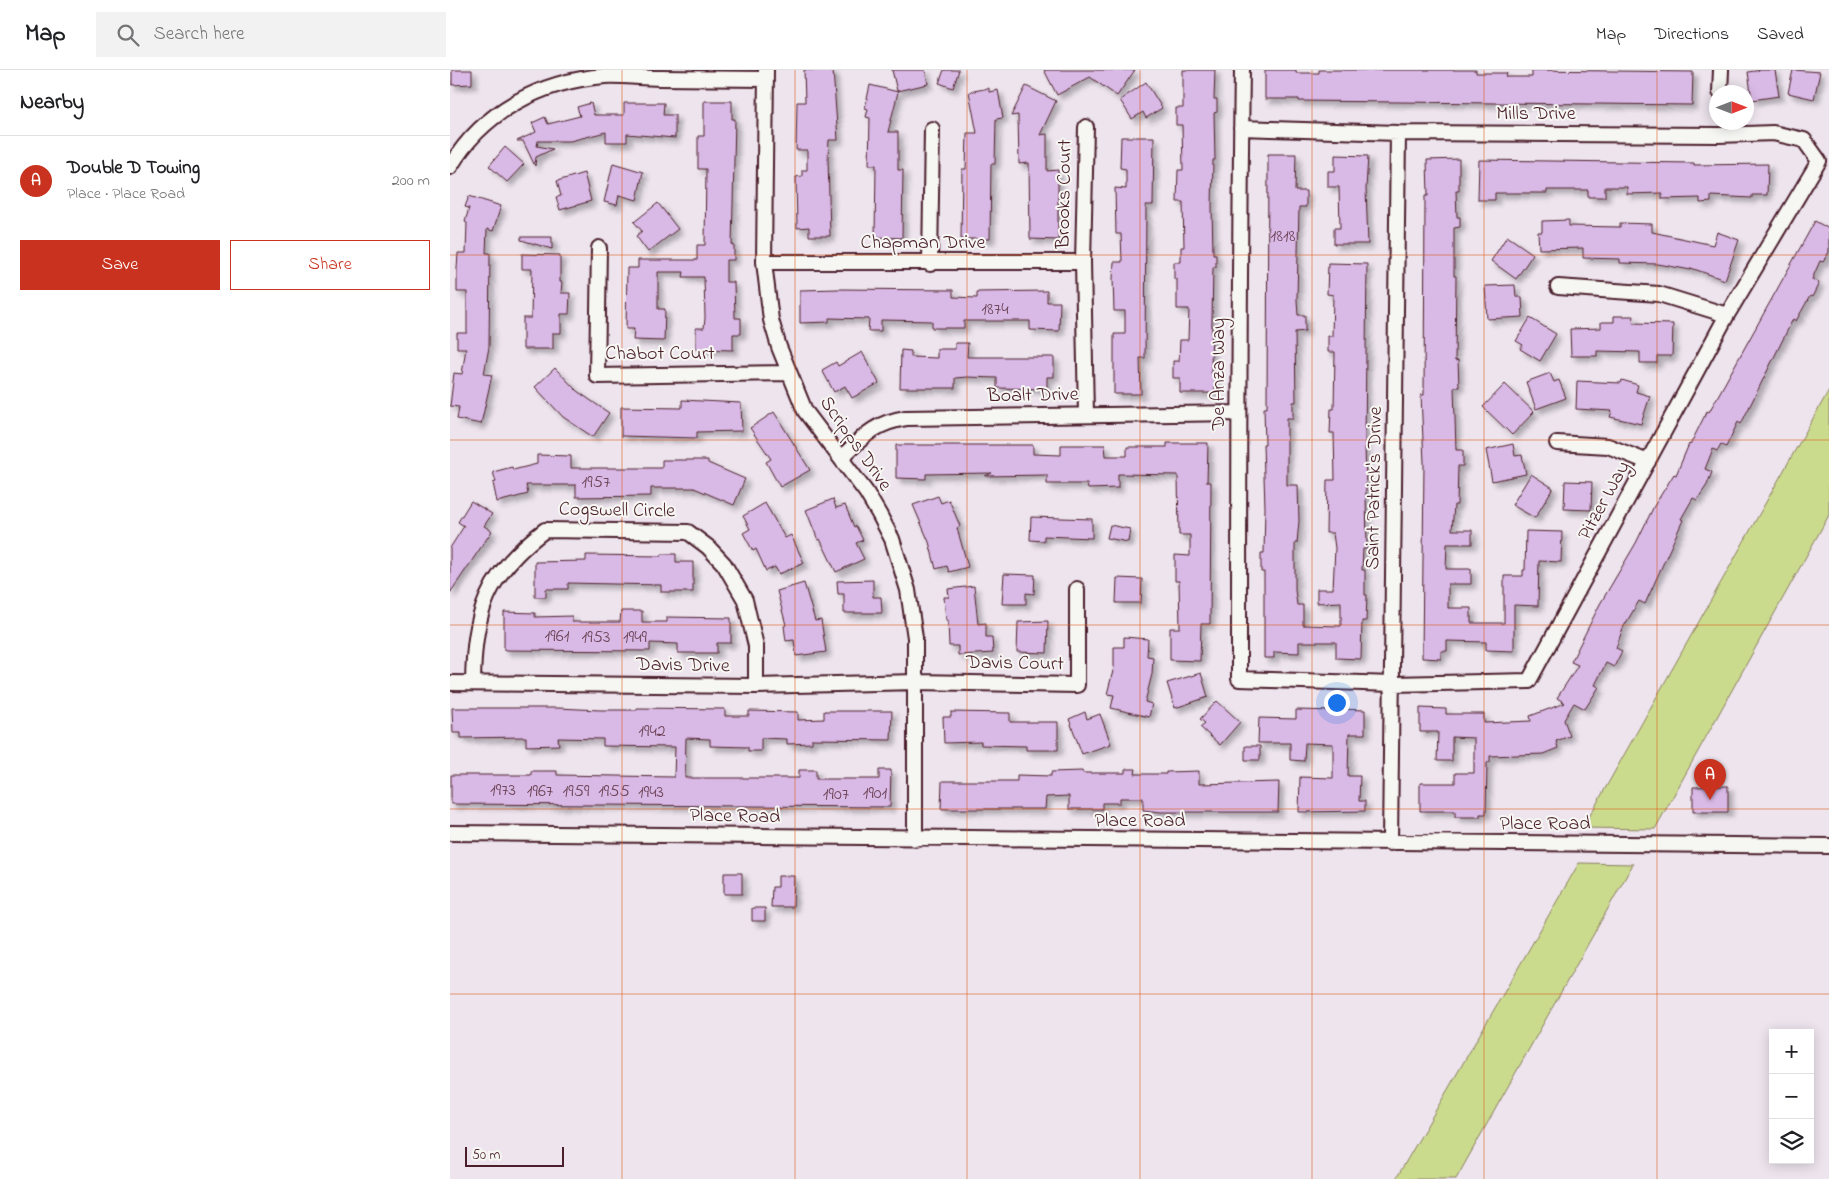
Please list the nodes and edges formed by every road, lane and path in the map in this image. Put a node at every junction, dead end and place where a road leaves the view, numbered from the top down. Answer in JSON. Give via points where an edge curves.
{"nodes":[{"id":1,"x":1242,"y":70,"type":"edge"},
{"id":2,"x":1721,"y":70,"type":"edge"},
{"id":3,"x":766,"y":75,"type":"edge"},
{"id":4,"x":1720,"y":85,"type":"edge"},
{"id":5,"x":1086,"y":127,"type":"dead end"},
{"id":6,"x":1241,"y":128,"type":"junction"},
{"id":7,"x":932,"y":129,"type":"dead end"},
{"id":8,"x":1709,"y":129,"type":"edge"},
{"id":9,"x":1733,"y":130,"type":"edge"},
{"id":10,"x":1398,"y":133,"type":"junction"},
{"id":11,"x":1819,"y":161,"type":"joint"},
{"id":12,"x":450,"y":167,"type":"edge"},
{"id":13,"x":599,"y":248,"type":"dead end"},
{"id":14,"x":764,"y":262,"type":"junction"},
{"id":15,"x":1083,"y":262,"type":"junction"},
{"id":16,"x":930,"y":264,"type":"junction"},
{"id":17,"x":1558,"y":287,"type":"dead end"},
{"id":18,"x":1727,"y":315,"type":"junction"},
{"id":19,"x":789,"y":373,"type":"junction"},
{"id":20,"x":1238,"y":413,"type":"junction"},
{"id":21,"x":1086,"y":416,"type":"junction"},
{"id":22,"x":1557,"y":443,"type":"dead end"},
{"id":23,"x":841,"y":458,"type":"junction"},
{"id":24,"x":1648,"y":462,"type":"junction"},
{"id":25,"x":1078,"y":589,"type":"dead end"},
{"id":26,"x":1239,"y":679,"type":"joint"},
{"id":27,"x":916,"y":682,"type":"junction"},
{"id":28,"x":450,"y":683,"type":"edge"},
{"id":29,"x":473,"y":683,"type":"junction"},
{"id":30,"x":1393,"y":684,"type":"junction"},
{"id":31,"x":756,"y":686,"type":"junction"},
{"id":32,"x":450,"y":833,"type":"edge"},
{"id":33,"x":915,"y":839,"type":"junction"},
{"id":34,"x":1390,"y":843,"type":"junction"},
{"id":35,"x":1829,"y":846,"type":"edge"}],
"edges":[{"from":1,"to":6,"type":"street","name":"De Anza Way"},
{"from":2,"to":4,"type":"street"},
{"from":3,"to":12,"type":"street","via":[[607,76],[563,82],[535,91],[499,113],[479,130]]},
{"from":3,"to":14,"type":"street","name":"Scripps Drive"},
{"from":5,"to":15,"type":"street","name":"Brooks Court"},
{"from":6,"to":10,"type":"street","name":"Mills Drive"},
{"from":6,"to":20,"type":"street","name":"De Anza Way"},
{"from":7,"to":16,"type":"street"},
{"from":8,"to":10,"type":"street","name":"Mills Drive"},
{"from":9,"to":11,"type":"street","name":"Mills Drive","via":[[1773,133],[1804,140]]},
{"from":10,"to":30,"type":"street","name":"Saint Patrick's Drive"},
{"from":11,"to":18,"type":"street","name":"Pitzer Way"},
{"from":13,"to":19,"type":"street","name":"Chabot Court","via":[[597,376]]},
{"from":14,"to":16,"type":"street","name":"Chapman Drive"},
{"from":14,"to":19,"type":"street","name":"Scripps Drive","via":[[771,320]]},
{"from":15,"to":16,"type":"street","name":"Chapman Drive"},
{"from":15,"to":21,"type":"street","name":"Brooks Court"},
{"from":17,"to":18,"type":"street","via":[[1659,294]]},
{"from":18,"to":24,"type":"street","name":"Pitzer Way"},
{"from":19,"to":23,"type":"street","name":"Scripps Drive","via":[[805,411]]},
{"from":20,"to":21,"type":"street","name":"Boalt Drive"},
{"from":20,"to":26,"type":"street","name":"De Anza Way"},
{"from":21,"to":23,"type":"street","name":"Boalt Drive","via":[[906,418],[888,421],[872,429]]},
{"from":22,"to":24,"type":"street","via":[[1608,446]]},
{"from":23,"to":27,"type":"street","name":"Scripps Drive","via":[[879,514],[902,566],[913,618]]},
{"from":24,"to":30,"type":"street","name":"Pitzer Way","via":[[1529,681]]},
{"from":25,"to":27,"type":"street","name":"Davis Court","via":[[1078,685]]},
{"from":26,"to":30,"type":"street","name":"Pitzer Way"},
{"from":27,"to":31,"type":"street","name":"Davis Drive"},
{"from":27,"to":33,"type":"street","name":"Scripps Drive"},
{"from":28,"to":29,"type":"street","name":"Davis Drive"},
{"from":29,"to":31,"type":"street","name":"Davis Drive"},
{"from":29,"to":31,"type":"street","name":"Cogswell Circle","via":[[479,618],[497,578],[516,554],[545,530],[564,530],[688,532],[708,547],[724,564],[745,600],[756,646]]},
{"from":30,"to":34,"type":"street","name":"Saint Patrick's Drive"},
{"from":32,"to":33,"type":"street","name":"Place Road"},
{"from":33,"to":34,"type":"street","name":"Place Road"},
{"from":34,"to":35,"type":"street","name":"Place Road"}]}
